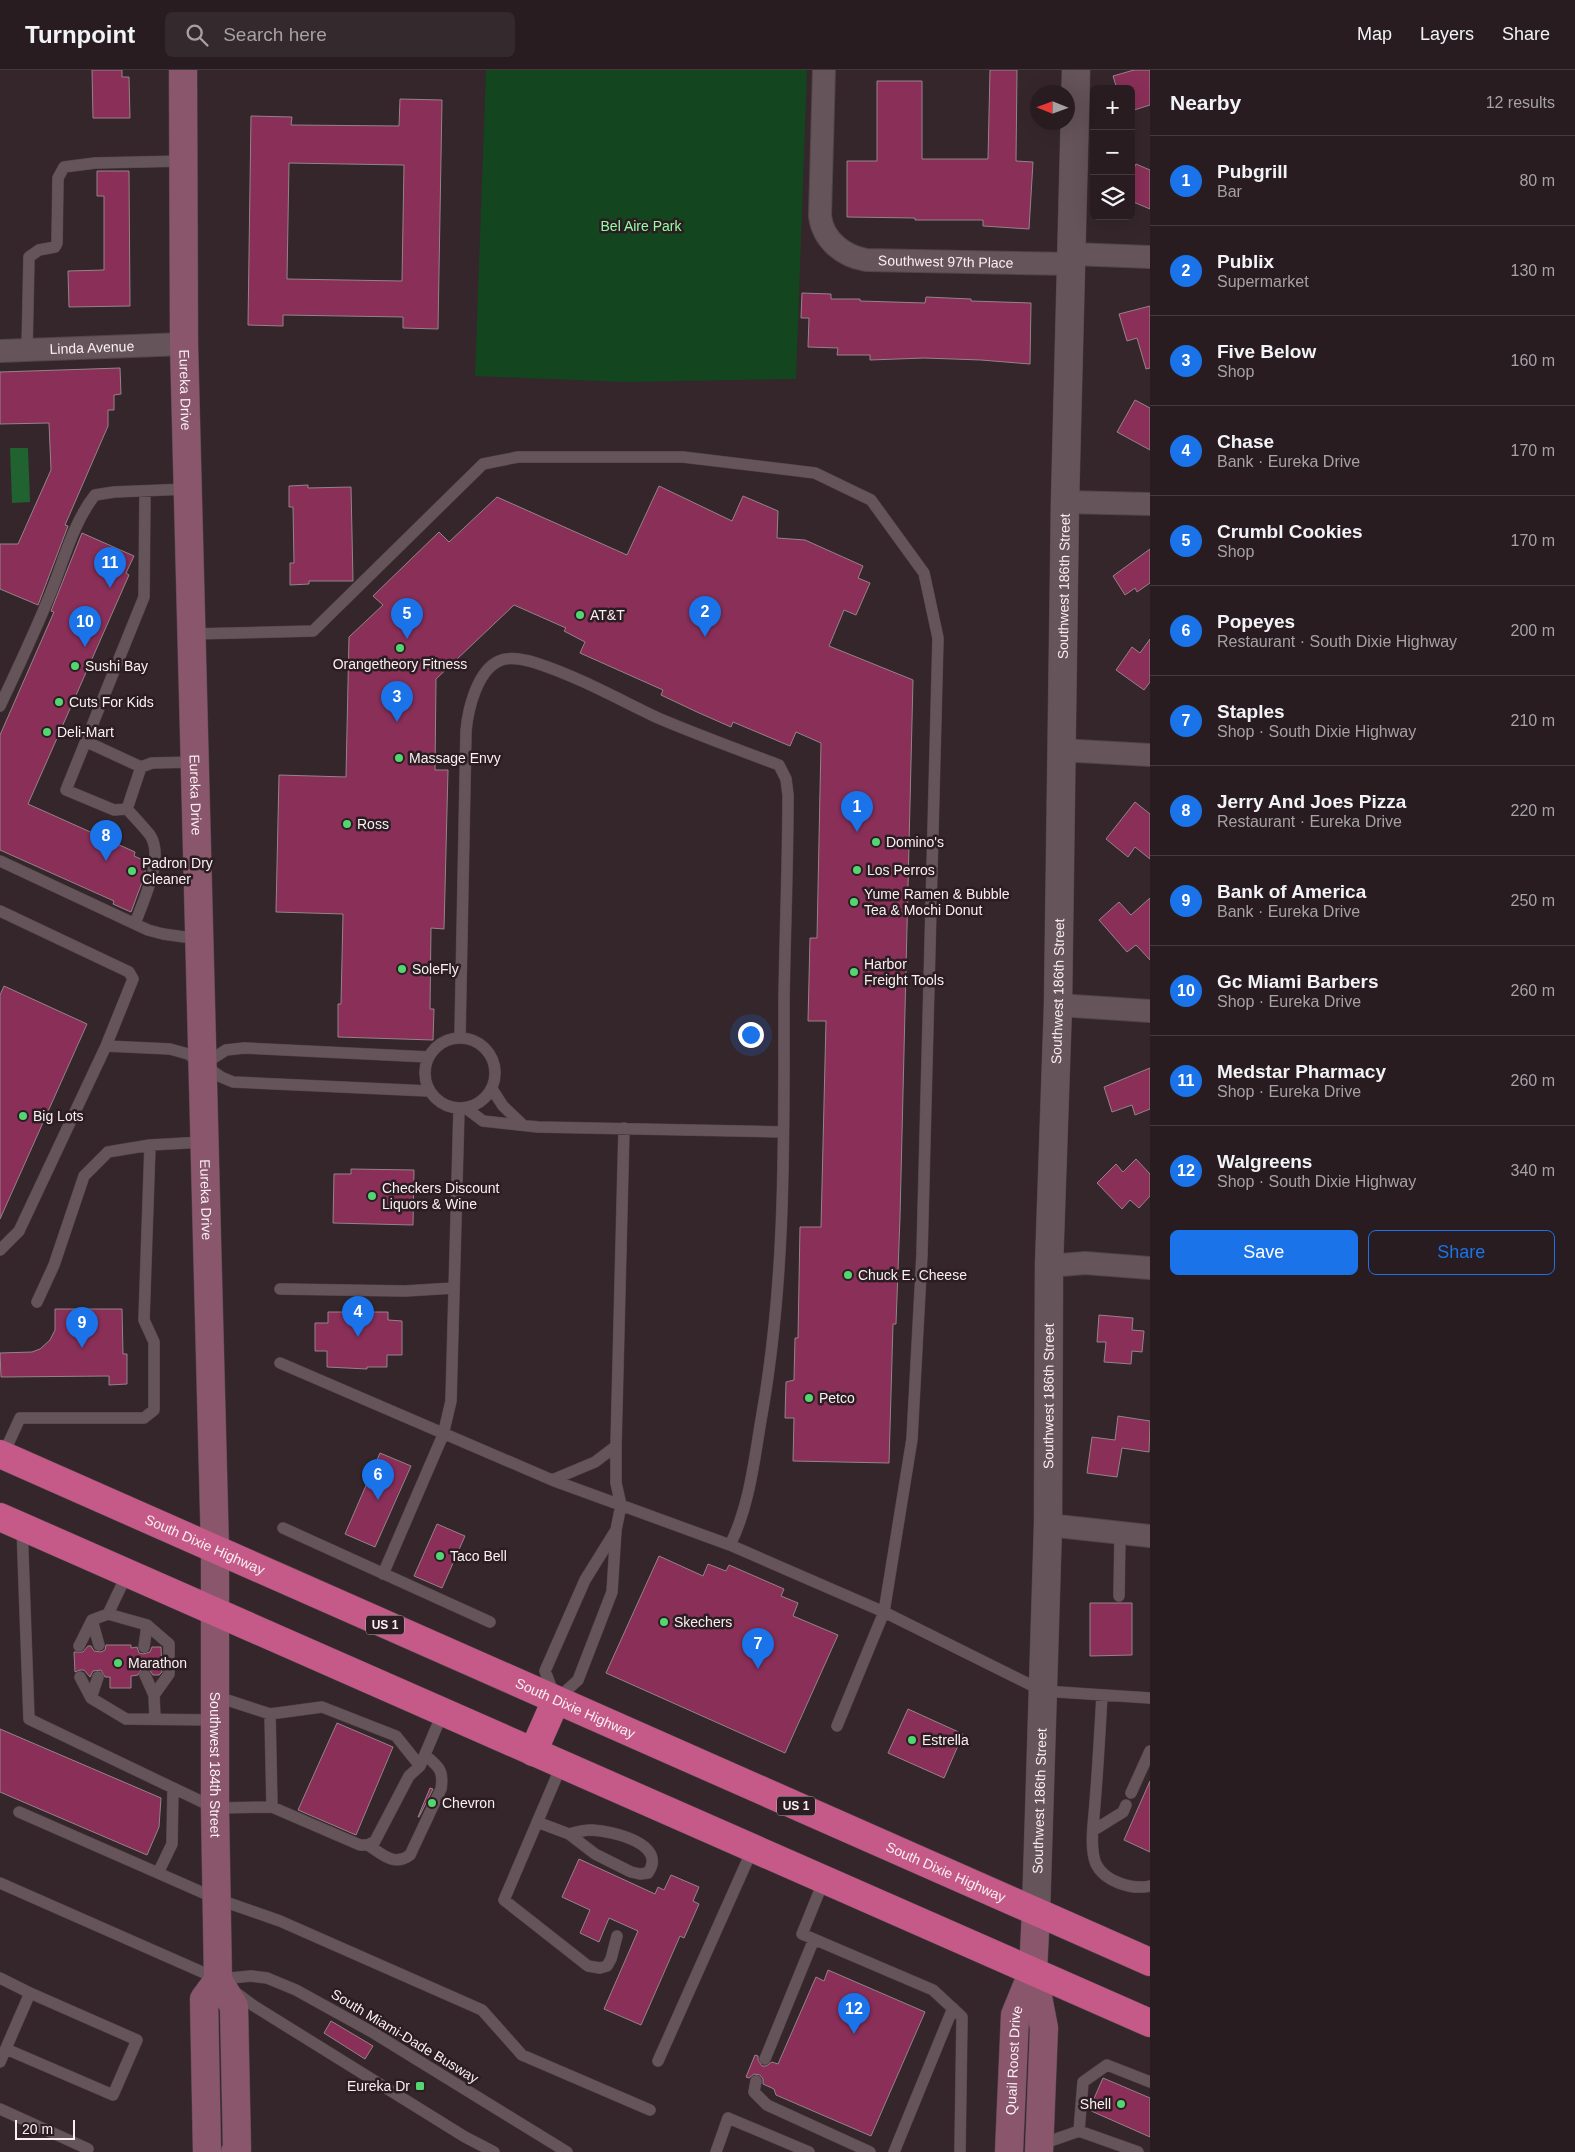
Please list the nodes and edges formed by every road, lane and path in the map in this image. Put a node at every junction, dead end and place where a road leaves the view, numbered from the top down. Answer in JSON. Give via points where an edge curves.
{"nodes":[{"id":1,"x":183,"y":70,"type":"edge"},
{"id":2,"x":824,"y":70,"type":"edge"},
{"id":3,"x":1076,"y":70,"type":"edge"},
{"id":4,"x":184,"y":162,"type":"junction"},
{"id":5,"x":1150,"y":257,"type":"edge"},
{"id":6,"x":1072,"y":259,"type":"junction"},
{"id":7,"x":184,"y":344,"type":"junction"},
{"id":8,"x":27,"y":350,"type":"junction"},
{"id":9,"x":0,"y":351,"type":"edge"},
{"id":10,"x":188,"y":489,"type":"junction"},
{"id":11,"x":145,"y":492,"type":"junction"},
{"id":12,"x":1065,"y":502,"type":"junction"},
{"id":13,"x":1150,"y":504,"type":"edge"},
{"id":14,"x":191,"y":634,"type":"junction"},
{"id":15,"x":0,"y":706,"type":"edge"},
{"id":16,"x":87,"y":742,"type":"junction"},
{"id":17,"x":1060,"y":750,"type":"junction"},
{"id":18,"x":1150,"y":756,"type":"edge"},
{"id":19,"x":195,"y":762,"type":"junction"},
{"id":20,"x":141,"y":767,"type":"junction"},
{"id":21,"x":127,"y":809,"type":"junction"},
{"id":22,"x":0,"y":861,"type":"edge"},
{"id":23,"x":0,"y":911,"type":"edge"},
{"id":24,"x":135,"y":924,"type":"junction"},
{"id":25,"x":199,"y":939,"type":"junction"},
{"id":26,"x":1058,"y":1004,"type":"junction"},
{"id":27,"x":1150,"y":1010,"type":"edge"},
{"id":28,"x":460,"y":1037,"type":"junction"},
{"id":29,"x":106,"y":1046,"type":"junction"},
{"id":30,"x":429,"y":1057,"type":"junction"},
{"id":31,"x":202,"y":1065,"type":"junction"},
{"id":32,"x":492,"y":1089,"type":"junction"},
{"id":33,"x":429,"y":1091,"type":"junction"},
{"id":34,"x":463,"y":1109,"type":"junction"},
{"id":35,"x":523,"y":1125,"type":"junction"},
{"id":36,"x":624,"y":1128,"type":"junction"},
{"id":37,"x":783,"y":1132,"type":"junction"},
{"id":38,"x":204,"y":1142,"type":"junction"},
{"id":39,"x":150,"y":1145,"type":"junction"},
{"id":40,"x":0,"y":1250,"type":"edge"},
{"id":41,"x":1049,"y":1266,"type":"junction"},
{"id":42,"x":1150,"y":1268,"type":"edge"},
{"id":43,"x":454,"y":1288,"type":"junction"},
{"id":44,"x":280,"y":1289,"type":"dead end"},
{"id":45,"x":37,"y":1302,"type":"dead end"},
{"id":46,"x":280,"y":1363,"type":"dead end"},
{"id":47,"x":443,"y":1435,"type":"junction"},
{"id":48,"x":616,"y":1446,"type":"junction"},
{"id":49,"x":2,"y":1455,"type":"edge"},
{"id":50,"x":552,"y":1480,"type":"junction"},
{"id":51,"x":621,"y":1505,"type":"junction"},
{"id":52,"x":11,"y":1522,"type":"edge"},
{"id":53,"x":1048,"y":1525,"type":"junction"},
{"id":54,"x":282,"y":1528,"type":"dead end"},
{"id":55,"x":616,"y":1530,"type":"junction"},
{"id":56,"x":1120,"y":1532,"type":"junction"},
{"id":57,"x":1150,"y":1536,"type":"edge"},
{"id":58,"x":730,"y":1545,"type":"junction"},
{"id":59,"x":215,"y":1550,"type":"junction"},
{"id":60,"x":127,"y":1574,"type":"junction"},
{"id":61,"x":383,"y":1574,"type":"junction"},
{"id":62,"x":1119,"y":1596,"type":"dead end"},
{"id":63,"x":884,"y":1612,"type":"junction"},
{"id":64,"x":215,"y":1613,"type":"junction"},
{"id":65,"x":108,"y":1614,"type":"junction"},
{"id":66,"x":92,"y":1620,"type":"junction"},
{"id":67,"x":490,"y":1622,"type":"dead end"},
{"id":68,"x":147,"y":1624,"type":"junction"},
{"id":69,"x":99,"y":1645,"type":"dead end"},
{"id":70,"x":80,"y":1646,"type":"dead end"},
{"id":71,"x":144,"y":1647,"type":"dead end"},
{"id":72,"x":145,"y":1675,"type":"dead end"},
{"id":73,"x":80,"y":1677,"type":"dead end"},
{"id":74,"x":98,"y":1677,"type":"dead end"},
{"id":75,"x":1043,"y":1691,"type":"junction"},
{"id":76,"x":154,"y":1695,"type":"junction"},
{"id":77,"x":1102,"y":1695,"type":"junction"},
{"id":78,"x":92,"y":1698,"type":"junction"},
{"id":79,"x":1150,"y":1698,"type":"edge"},
{"id":80,"x":556,"y":1700,"type":"junction"},
{"id":81,"x":215,"y":1708,"type":"junction"},
{"id":82,"x":443,"y":1712,"type":"junction"},
{"id":83,"x":270,"y":1714,"type":"junction"},
{"id":84,"x":155,"y":1719,"type":"junction"},
{"id":85,"x":837,"y":1726,"type":"dead end"},
{"id":86,"x":1150,"y":1751,"type":"edge"},
{"id":87,"x":533,"y":1752,"type":"junction"},
{"id":88,"x":423,"y":1761,"type":"junction"},
{"id":89,"x":562,"y":1764,"type":"junction"},
{"id":90,"x":173,"y":1788,"type":"junction"},
{"id":91,"x":1131,"y":1793,"type":"dead end"},
{"id":92,"x":1126,"y":1805,"type":"dead end"},
{"id":93,"x":272,"y":1807,"type":"junction"},
{"id":94,"x":215,"y":1808,"type":"junction"},
{"id":95,"x":19,"y":1812,"type":"dead end"},
{"id":96,"x":537,"y":1822,"type":"junction"},
{"id":97,"x":1094,"y":1830,"type":"junction"},
{"id":98,"x":569,"y":1834,"type":"junction"},
{"id":99,"x":368,"y":1845,"type":"junction"},
{"id":100,"x":753,"y":1848,"type":"junction"},
{"id":101,"x":158,"y":1873,"type":"junction"},
{"id":102,"x":824,"y":1879,"type":"junction"},
{"id":103,"x":0,"y":1883,"type":"edge"},
{"id":104,"x":1150,"y":1886,"type":"edge"},
{"id":105,"x":217,"y":1899,"type":"junction"},
{"id":106,"x":1036,"y":1912,"type":"junction"},
{"id":107,"x":617,"y":1936,"type":"dead end"},
{"id":108,"x":814,"y":1939,"type":"junction"},
{"id":109,"x":1150,"y":1962,"type":"edge"},
{"id":110,"x":1033,"y":1971,"type":"junction"},
{"id":111,"x":0,"y":1978,"type":"edge"},
{"id":112,"x":218,"y":1980,"type":"junction"},
{"id":113,"x":30,"y":1993,"type":"junction"},
{"id":114,"x":953,"y":2008,"type":"junction"},
{"id":115,"x":1150,"y":2023,"type":"edge"},
{"id":116,"x":6,"y":2050,"type":"junction"},
{"id":117,"x":765,"y":2059,"type":"dead end"},
{"id":118,"x":658,"y":2061,"type":"dead end"},
{"id":119,"x":0,"y":2062,"type":"edge"},
{"id":120,"x":756,"y":2081,"type":"dead end"},
{"id":121,"x":1150,"y":2082,"type":"edge"},
{"id":122,"x":0,"y":2109,"type":"edge"},
{"id":123,"x":650,"y":2110,"type":"dead end"},
{"id":124,"x":1079,"y":2131,"type":"junction"},
{"id":125,"x":1039,"y":2148,"type":"edge"},
{"id":126,"x":86,"y":2152,"type":"edge"},
{"id":127,"x":207,"y":2152,"type":"edge"},
{"id":128,"x":235,"y":2152,"type":"edge"},
{"id":129,"x":494,"y":2152,"type":"edge"},
{"id":130,"x":566,"y":2152,"type":"edge"},
{"id":131,"x":716,"y":2152,"type":"edge"},
{"id":132,"x":809,"y":2152,"type":"edge"},
{"id":133,"x":870,"y":2152,"type":"edge"},
{"id":134,"x":894,"y":2152,"type":"edge"},
{"id":135,"x":960,"y":2152,"type":"edge"},
{"id":136,"x":1009,"y":2152,"type":"edge"},
{"id":137,"x":1138,"y":2152,"type":"edge"}],
"edges":[{"from":1,"to":4,"type":"main road","name":"Eureka Drive"},
{"from":2,"to":6,"type":"street","name":"Southwest 97th Place","via":[[820,216],[826,236],[841,250],[854,258],[866,260]]},
{"from":3,"to":6,"type":"street","name":"Southwest 186th Street"},
{"from":4,"to":7,"type":"main road","name":"Eureka Drive"},
{"from":4,"to":8,"type":"lane","via":[[95,163],[64,167],[58,178],[58,243],[29,256]]},
{"from":5,"to":6,"type":"street","name":"Southwest 97th Place"},
{"from":6,"to":12,"type":"street","name":"Southwest 186th Street"},
{"from":7,"to":8,"type":"street","name":"Linda Avenue"},
{"from":7,"to":10,"type":"main road","name":"Eureka Drive"},
{"from":8,"to":9,"type":"street","name":"Linda Avenue"},
{"from":10,"to":11,"type":"lane"},
{"from":10,"to":14,"type":"main road","name":"Eureka Drive"},
{"from":11,"to":15,"type":"lane","via":[[94,495],[87,504]]},
{"from":11,"to":16,"type":"lane","via":[[144,597]]},
{"from":12,"to":13,"type":"street"},
{"from":12,"to":17,"type":"street","name":"Southwest 186th Street"},
{"from":14,"to":19,"type":"main road","name":"Eureka Drive"},
{"from":14,"to":63,"type":"lane","via":[[314,631],[483,464],[518,457],[683,457],[815,473],[871,500],[924,573],[938,638],[922,1254],[912,1439]]},
{"from":16,"to":20,"type":"lane"},
{"from":16,"to":21,"type":"lane","via":[[66,790],[114,810]]},
{"from":17,"to":18,"type":"street"},
{"from":17,"to":26,"type":"street","name":"Southwest 186th Street"},
{"from":19,"to":20,"type":"lane","via":[[152,763]]},
{"from":19,"to":25,"type":"main road","name":"Eureka Drive"},
{"from":20,"to":21,"type":"lane"},
{"from":21,"to":24,"type":"lane","via":[[151,836],[154,852],[154,870]]},
{"from":22,"to":24,"type":"lane"},
{"from":23,"to":29,"type":"lane","via":[[131,973],[133,983]]},
{"from":24,"to":25,"type":"lane","via":[[163,934]]},
{"from":25,"to":31,"type":"main road","name":"Eureka Drive"},
{"from":26,"to":27,"type":"street"},
{"from":26,"to":41,"type":"street","name":"Southwest 186th Street"},
{"from":28,"to":30,"type":"lane","via":[[442,1043]]},
{"from":28,"to":32,"type":"lane","via":[[474,1040],[488,1051],[496,1069]]},
{"from":28,"to":37,"type":"lane","via":[[462,852],[468,714],[478,685],[499,660],[526,660],[673,724],[779,765],[786,779],[788,795]]},
{"from":29,"to":31,"type":"lane","via":[[170,1050],[188,1054]]},
{"from":29,"to":40,"type":"lane","via":[[19,1231]]},
{"from":30,"to":31,"type":"lane","via":[[244,1048],[226,1050]]},
{"from":30,"to":33,"type":"lane","via":[[425,1074]]},
{"from":31,"to":33,"type":"lane","via":[[233,1082]]},
{"from":31,"to":38,"type":"main road","name":"Eureka Drive"},
{"from":32,"to":34,"type":"lane","via":[[477,1105]]},
{"from":32,"to":35,"type":"lane","via":[[503,1106]]},
{"from":33,"to":34,"type":"lane","via":[[442,1104]]},
{"from":34,"to":35,"type":"lane","via":[[483,1120]]},
{"from":34,"to":43,"type":"lane"},
{"from":35,"to":36,"type":"lane"},
{"from":36,"to":37,"type":"lane"},
{"from":36,"to":48,"type":"lane"},
{"from":37,"to":58,"type":"lane","via":[[772,1352],[744,1510]]},
{"from":38,"to":39,"type":"lane"},
{"from":38,"to":59,"type":"main road","name":"Eureka Drive"},
{"from":39,"to":45,"type":"lane","via":[[108,1152],[84,1176],[54,1265]]},
{"from":39,"to":49,"type":"lane","via":[[144,1320],[154,1342],[154,1410],[144,1418],[20,1418]]},
{"from":41,"to":42,"type":"street","via":[[1085,1263]]},
{"from":41,"to":53,"type":"street","name":"Southwest 186th Street"},
{"from":43,"to":44,"type":"lane","via":[[405,1291]]},
{"from":43,"to":47,"type":"lane","via":[[451,1401]]},
{"from":46,"to":47,"type":"lane"},
{"from":47,"to":50,"type":"lane"},
{"from":47,"to":61,"type":"lane"},
{"from":48,"to":50,"type":"lane","via":[[596,1462]]},
{"from":48,"to":51,"type":"lane","via":[[616,1483]]},
{"from":49,"to":59,"type":"highway","name":"South Dixie Highway","number":"US 1"},
{"from":50,"to":51,"type":"lane"},
{"from":51,"to":55,"type":"lane"},
{"from":51,"to":58,"type":"lane"},
{"from":52,"to":60,"type":"highway"},
{"from":52,"to":90,"type":"lane","via":[[29,1719]]},
{"from":53,"to":56,"type":"street"},
{"from":53,"to":75,"type":"street","name":"Southwest 186th Street"},
{"from":54,"to":61,"type":"lane"},
{"from":55,"to":80,"type":"lane","via":[[612,1592],[578,1680]]},
{"from":55,"to":80,"type":"lane","via":[[585,1580],[545,1671]]},
{"from":56,"to":57,"type":"street"},
{"from":56,"to":62,"type":"lane"},
{"from":58,"to":63,"type":"lane"},
{"from":59,"to":64,"type":"main road","name":"Southwest 184th Street"},
{"from":59,"to":80,"type":"highway","name":"South Dixie Highway","number":"US 1"},
{"from":60,"to":64,"type":"highway"},
{"from":60,"to":65,"type":"lane"},
{"from":61,"to":67,"type":"lane"},
{"from":63,"to":75,"type":"lane"},
{"from":63,"to":85,"type":"lane"},
{"from":64,"to":81,"type":"main road","name":"Southwest 184th Street"},
{"from":64,"to":82,"type":"highway"},
{"from":65,"to":66,"type":"lane"},
{"from":65,"to":68,"type":"lane"},
{"from":66,"to":69,"type":"lane"},
{"from":66,"to":70,"type":"lane"},
{"from":68,"to":71,"type":"lane"},
{"from":68,"to":76,"type":"lane","via":[[169,1644],[168,1674]]},
{"from":72,"to":76,"type":"lane"},
{"from":73,"to":78,"type":"lane"},
{"from":74,"to":78,"type":"lane"},
{"from":75,"to":77,"type":"lane"},
{"from":75,"to":106,"type":"street","name":"Southwest 186th Street"},
{"from":76,"to":84,"type":"lane"},
{"from":77,"to":79,"type":"lane"},
{"from":77,"to":97,"type":"lane"},
{"from":78,"to":84,"type":"lane","via":[[126,1719]]},
{"from":80,"to":87,"type":"highway"},
{"from":80,"to":106,"type":"highway","name":"South Dixie Highway","number":"US 1"},
{"from":81,"to":83,"type":"lane"},
{"from":81,"to":84,"type":"lane"},
{"from":81,"to":94,"type":"main road","name":"Southwest 184th Street"},
{"from":82,"to":87,"type":"highway"},
{"from":82,"to":88,"type":"lane"},
{"from":83,"to":88,"type":"lane","via":[[322,1707],[396,1736]]},
{"from":83,"to":93,"type":"lane"},
{"from":86,"to":91,"type":"lane"},
{"from":87,"to":89,"type":"highway"},
{"from":88,"to":99,"type":"lane","via":[[409,1776],[375,1841]]},
{"from":88,"to":99,"type":"lane","via":[[439,1767],[442,1782],[410,1855],[390,1860]]},
{"from":89,"to":96,"type":"lane"},
{"from":89,"to":100,"type":"highway"},
{"from":90,"to":94,"type":"lane"},
{"from":90,"to":101,"type":"lane","via":[[172,1844]]},
{"from":92,"to":97,"type":"lane","via":[[1123,1812]]},
{"from":93,"to":94,"type":"lane"},
{"from":93,"to":99,"type":"lane","via":[[360,1845]]},
{"from":94,"to":105,"type":"main road","name":"Southwest 184th Street"},
{"from":95,"to":101,"type":"lane"},
{"from":96,"to":98,"type":"lane"},
{"from":96,"to":107,"type":"lane","via":[[504,1900],[588,1966],[607,1966]]},
{"from":97,"to":104,"type":"lane","via":[[1095,1862],[1102,1871],[1130,1887]]},
{"from":98,"to":98,"type":"lane","via":[[595,1854],[631,1872],[648,1873],[653,1866],[654,1859],[647,1848],[636,1841],[592,1830]]},
{"from":100,"to":102,"type":"highway"},
{"from":100,"to":118,"type":"lane"},
{"from":101,"to":105,"type":"lane"},
{"from":102,"to":108,"type":"lane","via":[[802,1934]]},
{"from":102,"to":110,"type":"highway"},
{"from":103,"to":112,"type":"lane"},
{"from":105,"to":112,"type":"main road","name":"Southwest 184th Street"},
{"from":105,"to":123,"type":"lane","via":[[280,1921],[482,2010],[522,2056]]},
{"from":106,"to":109,"type":"highway","name":"South Dixie Highway","number":"US 1"},
{"from":106,"to":110,"type":"main road","name":"Quail Roost Drive"},
{"from":108,"to":114,"type":"lane","via":[[933,1990]]},
{"from":108,"to":117,"type":"lane"},
{"from":110,"to":115,"type":"highway"},
{"from":110,"to":125,"type":"main road","name":"Quail Roost Drive","via":[[1044,2028]]},
{"from":110,"to":136,"type":"main road","name":"Quail Roost Drive","via":[[1015,2015]]},
{"from":111,"to":113,"type":"lane"},
{"from":112,"to":127,"type":"main road","via":[[204,1999]]},
{"from":112,"to":128,"type":"main road","via":[[234,2006]]},
{"from":112,"to":129,"type":"lane","via":[[254,2006]]},
{"from":112,"to":130,"type":"lane","name":"South Miami-Dade Busway","via":[[251,1976],[267,1978],[296,1990],[372,2032]]},
{"from":113,"to":116,"type":"lane"},
{"from":113,"to":116,"type":"lane","via":[[137,2040],[113,2095]]},
{"from":114,"to":134,"type":"lane"},
{"from":114,"to":135,"type":"lane","via":[[962,2017]]},
{"from":116,"to":119,"type":"lane"},
{"from":120,"to":133,"type":"lane","via":[[754,2092],[767,2105]]},
{"from":121,"to":124,"type":"lane","via":[[1107,2065],[1083,2082]]},
{"from":122,"to":126,"type":"lane","via":[[88,2149]]},
{"from":124,"to":125,"type":"lane"},
{"from":124,"to":137,"type":"lane"},
{"from":131,"to":132,"type":"lane","via":[[728,2118]]}]}
